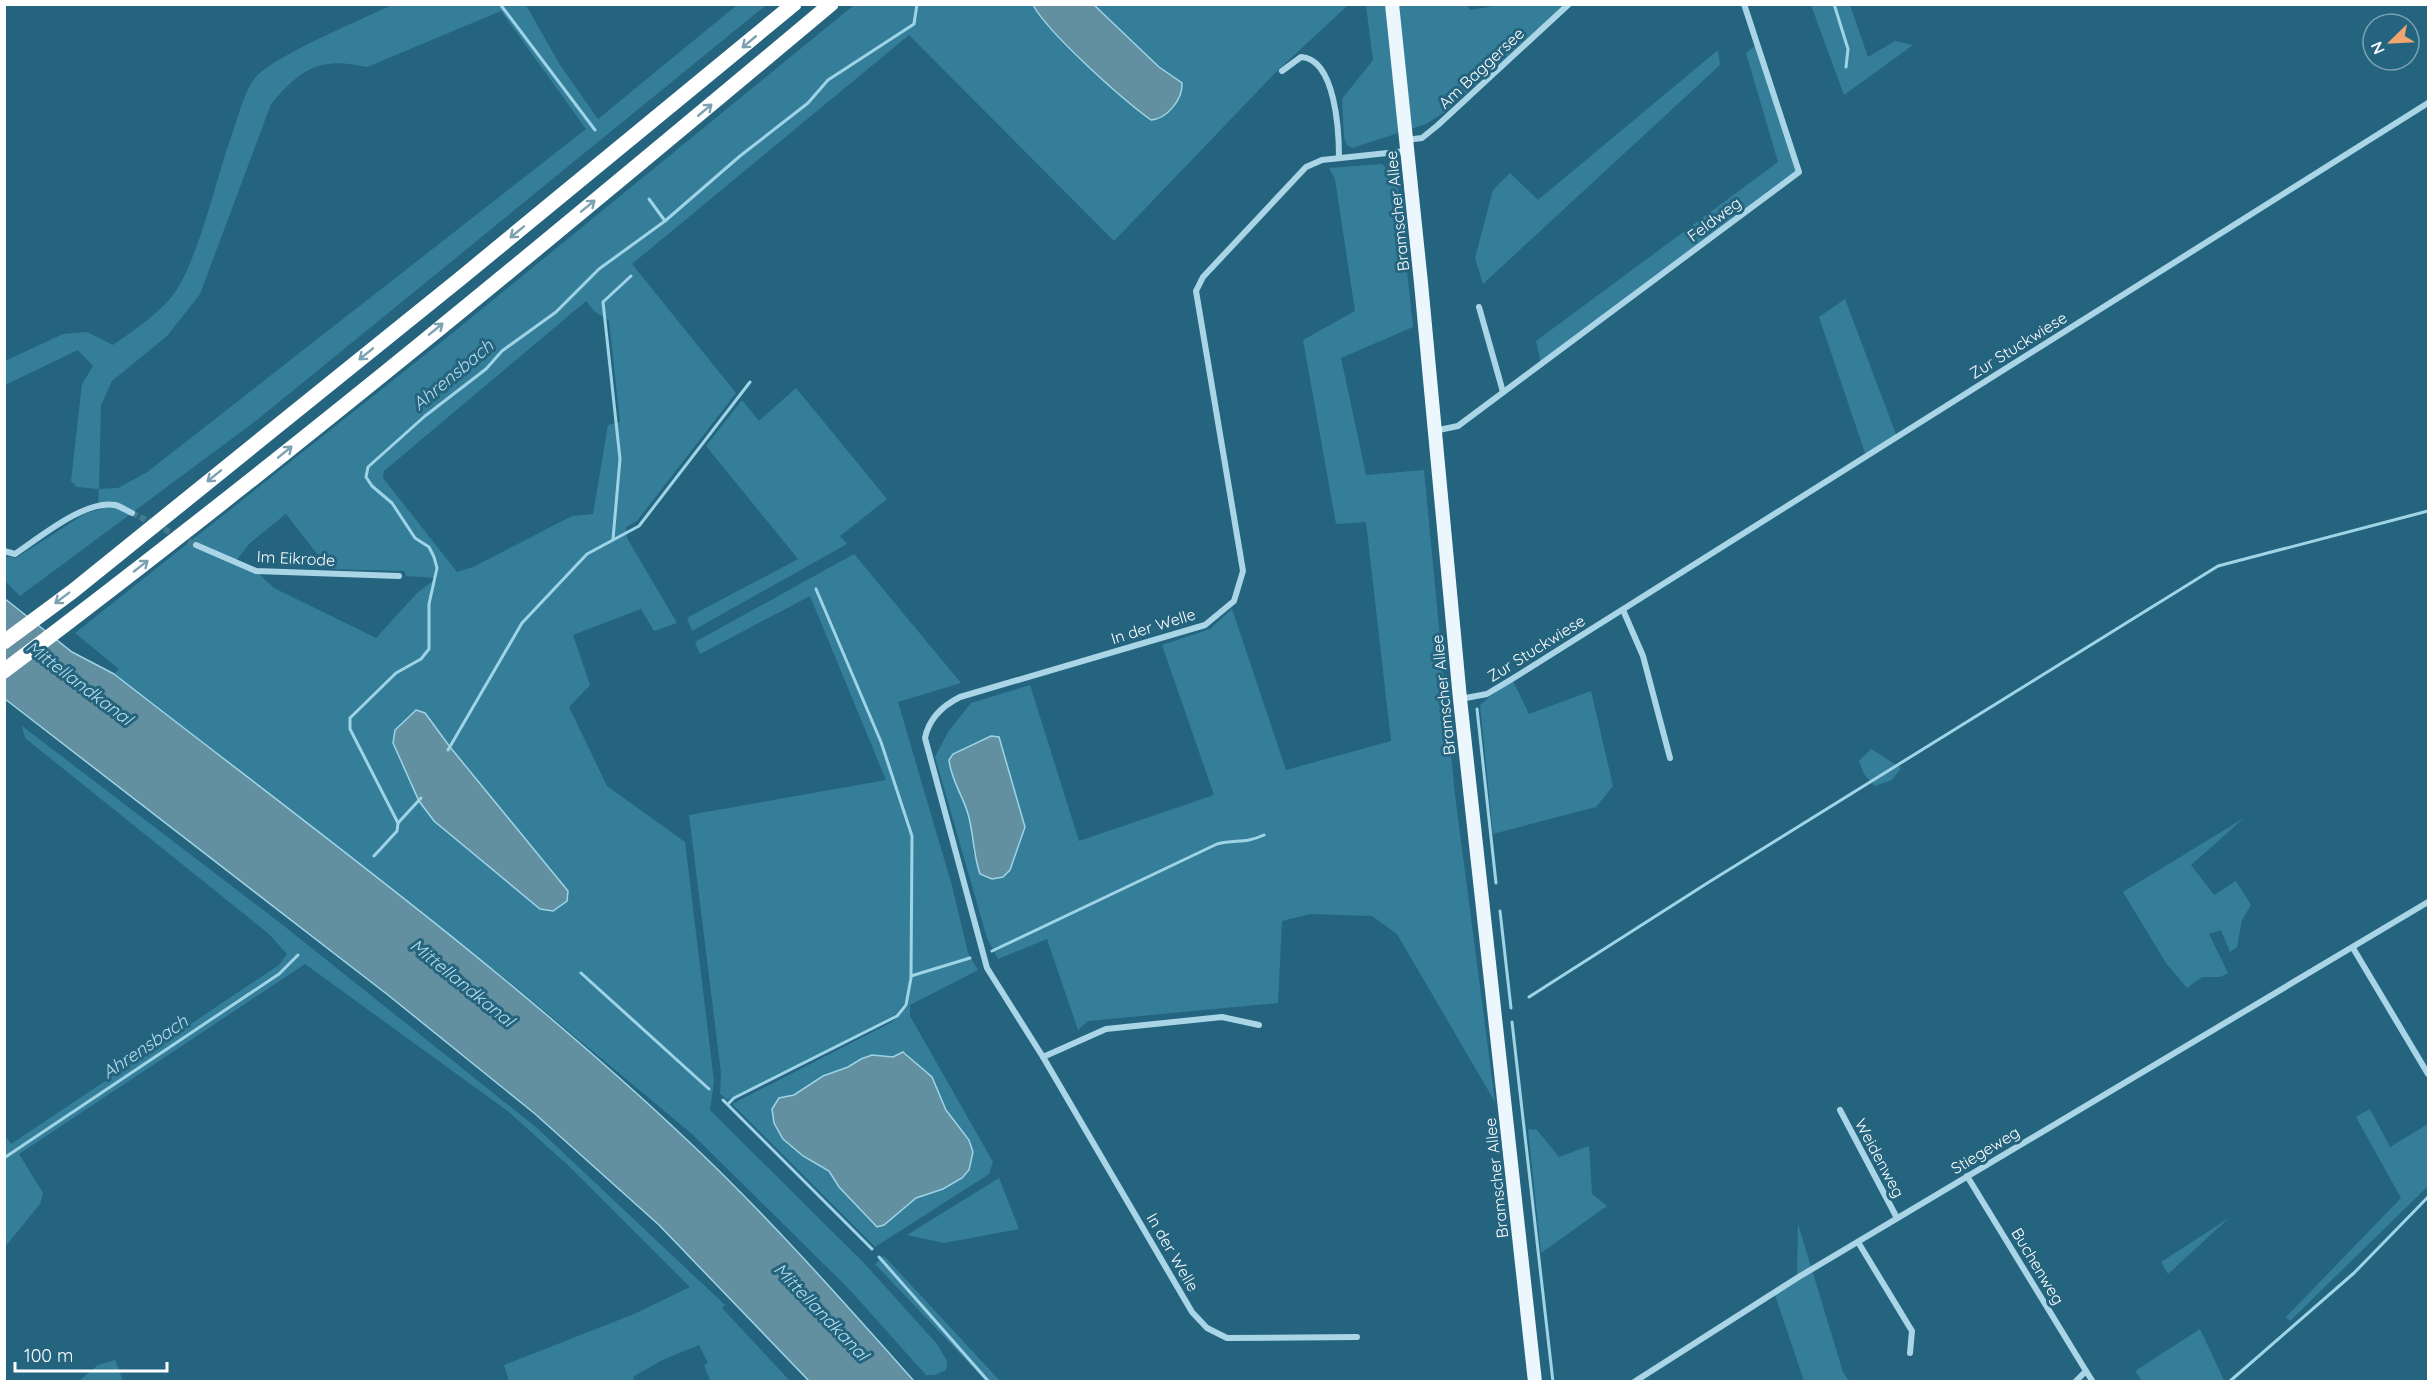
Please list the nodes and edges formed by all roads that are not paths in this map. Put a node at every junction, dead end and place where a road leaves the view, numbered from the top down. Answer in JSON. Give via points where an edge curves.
{"nodes":[{"id":1,"x":794,"y":4,"type":"edge"},
{"id":2,"x":831,"y":4,"type":"edge"},
{"id":3,"x":1392,"y":4,"type":"edge"},
{"id":4,"x":1569,"y":4,"type":"edge"},
{"id":5,"x":1744,"y":4,"type":"edge"},
{"id":6,"x":1282,"y":71,"type":"dead end"},
{"id":7,"x":2428,"y":103,"type":"edge"},
{"id":8,"x":1406,"y":146,"type":"junction"},
{"id":9,"x":1340,"y":158,"type":"junction"},
{"id":10,"x":1479,"y":307,"type":"dead end"},
{"id":11,"x":1503,"y":392,"type":"junction"},
{"id":12,"x":1434,"y":431,"type":"junction"},
{"id":13,"x":132,"y":513,"type":"tunnel mouth"},
{"id":14,"x":196,"y":545,"type":"tunnel mouth"},
{"id":15,"x":4,"y":551,"type":"edge"},
{"id":16,"x":399,"y":576,"type":"dead end"},
{"id":17,"x":1623,"y":610,"type":"junction"},
{"id":18,"x":4,"y":642,"type":"edge"},
{"id":19,"x":4,"y":671,"type":"edge"},
{"id":20,"x":1460,"y":699,"type":"junction"},
{"id":21,"x":1670,"y":758,"type":"dead end"},
{"id":22,"x":2428,"y":902,"type":"edge"},
{"id":23,"x":2353,"y":948,"type":"junction"},
{"id":24,"x":1259,"y":1025,"type":"dead end"},
{"id":25,"x":1043,"y":1057,"type":"junction"},
{"id":26,"x":2428,"y":1074,"type":"edge"},
{"id":27,"x":1840,"y":1110,"type":"dead end"},
{"id":28,"x":1967,"y":1176,"type":"junction"},
{"id":29,"x":1897,"y":1218,"type":"junction"},
{"id":30,"x":1858,"y":1242,"type":"junction"},
{"id":31,"x":1357,"y":1337,"type":"dead end"},
{"id":32,"x":1910,"y":1353,"type":"dead end"},
{"id":33,"x":2086,"y":1371,"type":"junction"},
{"id":34,"x":1535,"y":1382,"type":"edge"},
{"id":35,"x":1634,"y":1382,"type":"edge"},
{"id":36,"x":2075,"y":1382,"type":"edge"},
{"id":37,"x":2093,"y":1382,"type":"edge"}],
"edges":[{"from":1,"to":18,"type":"highway","one_way":true,"via":[[461,278]]},
{"from":19,"to":2,"type":"highway","one_way":true,"via":[[267,467]]},
{"from":3,"to":8,"type":"main road","name":"Bramscher Allee"},
{"from":4,"to":8,"type":"street","name":"Am Baggersee","via":[[1438,125]]},
{"from":5,"to":11,"type":"street","name":"Feldweg","via":[[1799,172]]},
{"from":6,"to":9,"type":"street","via":[[1301,57],[1312,60],[1319,68],[1335,104]]},
{"from":7,"to":17,"type":"street","name":"Zur Stuckwiese"},
{"from":8,"to":9,"type":"street","name":"In der Welle"},
{"from":8,"to":12,"type":"main road","name":"Bramscher Allee"},
{"from":9,"to":25,"type":"street","name":"In der Welle","via":[[1306,167],[1203,277],[1196,291],[1242,571],[1234,601],[1205,625],[960,697],[945,705],[927,728],[925,738],[987,968]]},
{"from":10,"to":11,"type":"street"},
{"from":11,"to":12,"type":"street","name":"Feldweg","via":[[1458,426]]},
{"from":12,"to":20,"type":"main road","name":"Bramscher Allee"},
{"from":13,"to":15,"type":"street","via":[[115,505],[84,509],[15,554]]},
{"from":14,"to":16,"type":"street","name":"Im Eikrode","via":[[256,571]]},
{"from":17,"to":20,"type":"street","name":"Zur Stuckwiese","via":[[1487,694]]},
{"from":17,"to":21,"type":"street","via":[[1643,656]]},
{"from":20,"to":34,"type":"main road","name":"Bramscher Allee"},
{"from":22,"to":23,"type":"street","name":"Stiegeweg"},
{"from":23,"to":26,"type":"street"},
{"from":23,"to":28,"type":"street","name":"Stiegeweg"},
{"from":24,"to":25,"type":"street","via":[[1222,1017],[1106,1029]]},
{"from":25,"to":31,"type":"street","name":"In der Welle","via":[[1192,1312],[1207,1328],[1227,1338]]},
{"from":27,"to":29,"type":"street","name":"Weidenweg"},
{"from":28,"to":29,"type":"street","name":"Stiegeweg"},
{"from":28,"to":33,"type":"street","name":"Buchenweg"},
{"from":29,"to":30,"type":"street","name":"Stiegeweg"},
{"from":30,"to":32,"type":"street","via":[[1912,1331]]},
{"from":30,"to":35,"type":"street","name":"Stiegeweg"},
{"from":33,"to":36,"type":"street"},
{"from":33,"to":37,"type":"street","name":"Buchenweg"}]}
